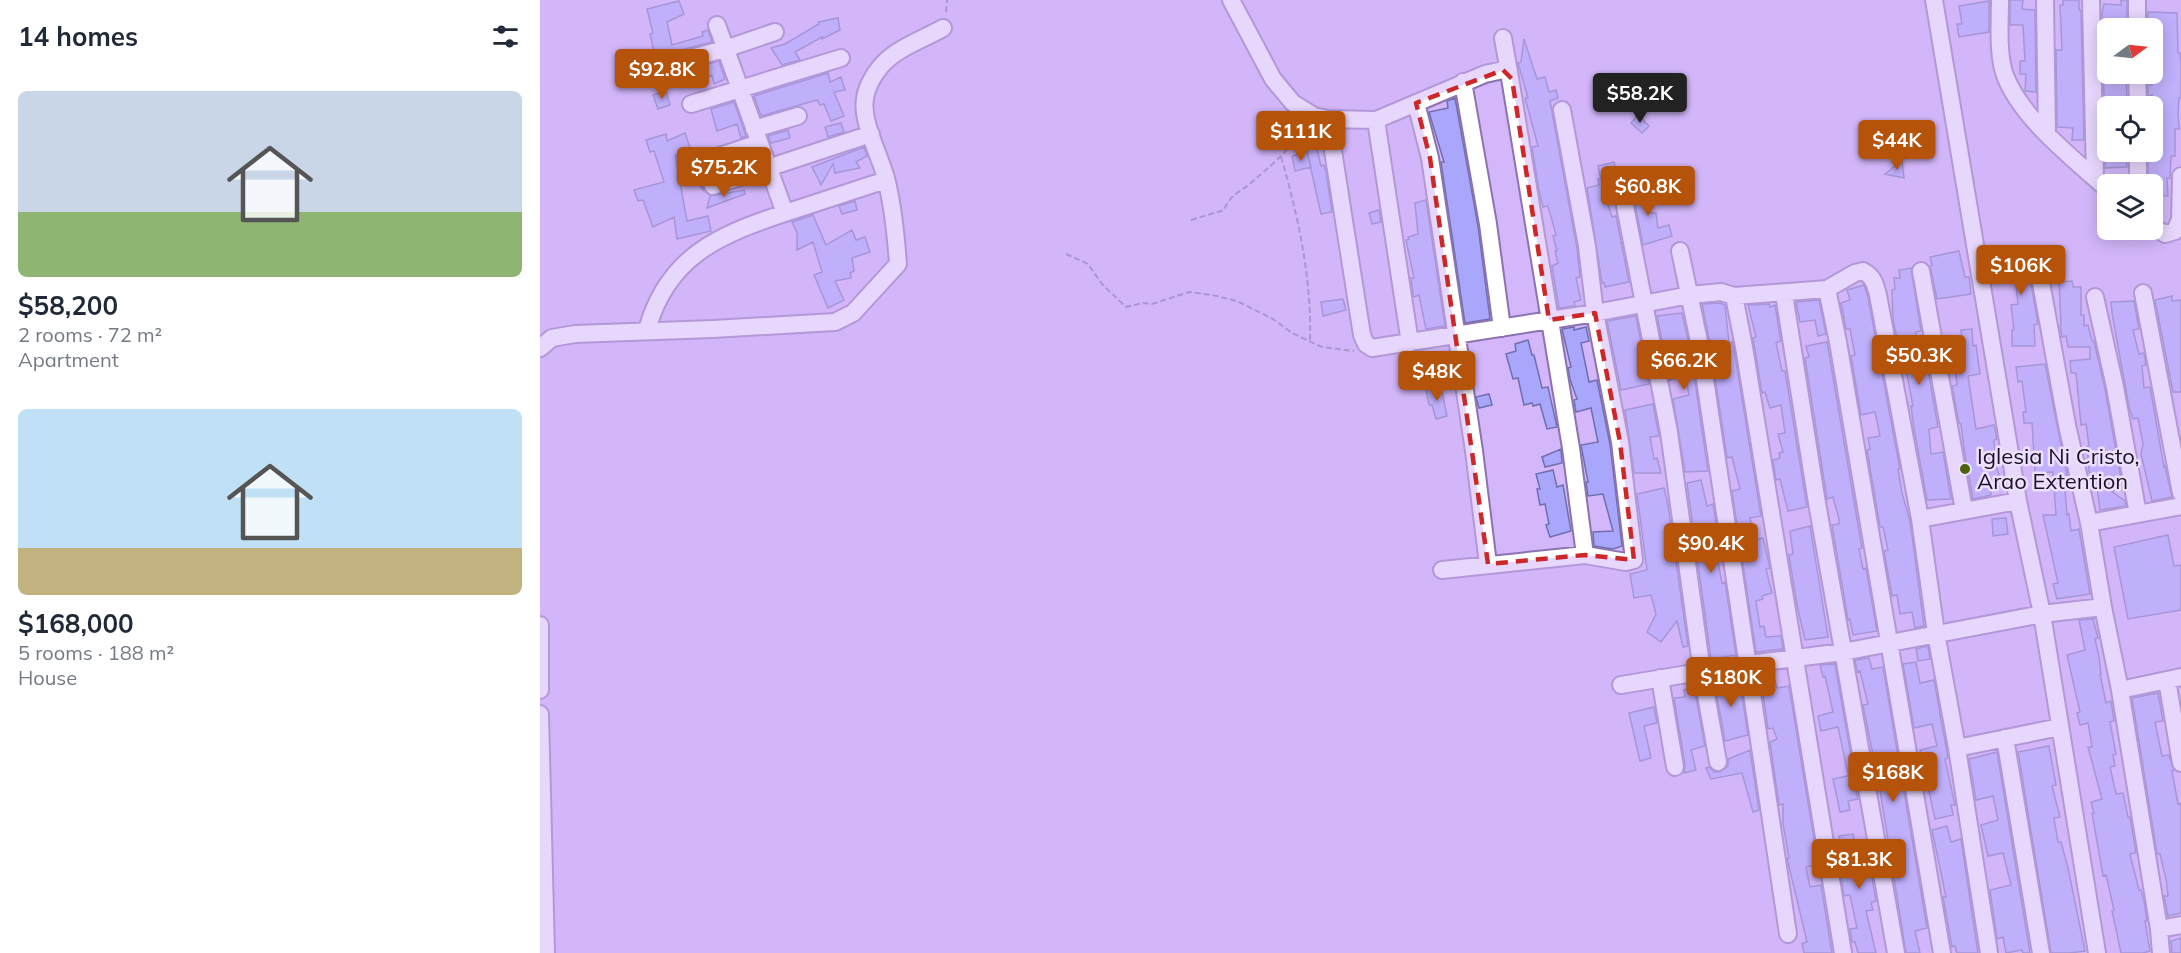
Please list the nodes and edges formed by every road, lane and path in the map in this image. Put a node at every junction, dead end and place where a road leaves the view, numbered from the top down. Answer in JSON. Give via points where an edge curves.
{"nodes":[{"id":1,"x":1231,"y":0,"type":"edge"},
{"id":2,"x":1934,"y":0,"type":"edge"},
{"id":3,"x":2000,"y":0,"type":"edge"},
{"id":4,"x":2045,"y":0,"type":"edge"},
{"id":5,"x":2091,"y":0,"type":"edge"},
{"id":6,"x":2137,"y":0,"type":"edge"},
{"id":7,"x":2137,"y":18,"type":"edge"},
{"id":8,"x":717,"y":25,"type":"dead end"},
{"id":9,"x":944,"y":28,"type":"dead end"},
{"id":10,"x":775,"y":33,"type":"dead end"},
{"id":11,"x":1503,"y":39,"type":"dead end"},
{"id":12,"x":725,"y":49,"type":"junction"},
{"id":13,"x":842,"y":58,"type":"dead end"},
{"id":14,"x":680,"y":61,"type":"dead end"},
{"id":15,"x":1509,"y":72,"type":"junction"},
{"id":16,"x":1463,"y":82,"type":"junction"},
{"id":17,"x":739,"y":88,"type":"junction"},
{"id":18,"x":1416,"y":103,"type":"junction"},
{"id":19,"x":691,"y":104,"type":"dead end"},
{"id":20,"x":1562,"y":110,"type":"dead end"},
{"id":21,"x":798,"y":116,"type":"dead end"},
{"id":22,"x":1321,"y":117,"type":"junction"},
{"id":23,"x":1376,"y":120,"type":"junction"},
{"id":24,"x":871,"y":134,"type":"junction"},
{"id":25,"x":2048,"y":134,"type":"junction"},
{"id":26,"x":757,"y":136,"type":"junction"},
{"id":27,"x":1281,"y":157,"type":"junction"},
{"id":28,"x":701,"y":162,"type":"dead end"},
{"id":29,"x":768,"y":168,"type":"junction"},
{"id":30,"x":2181,"y":176,"type":"edge"},
{"id":31,"x":2095,"y":178,"type":"joint"},
{"id":32,"x":886,"y":180,"type":"junction"},
{"id":33,"x":713,"y":186,"type":"dead end"},
{"id":34,"x":1625,"y":206,"type":"dead end"},
{"id":35,"x":785,"y":213,"type":"junction"},
{"id":36,"x":1191,"y":220,"type":"dead end"},
{"id":37,"x":2163,"y":233,"type":"edge"},
{"id":38,"x":1680,"y":251,"type":"dead end"},
{"id":39,"x":1066,"y":254,"type":"dead end"},
{"id":40,"x":1921,"y":271,"type":"dead end"},
{"id":41,"x":2040,"y":277,"type":"dead end"},
{"id":42,"x":1827,"y":290,"type":"junction"},
{"id":43,"x":2144,"y":293,"type":"dead end"},
{"id":44,"x":1784,"y":294,"type":"junction"},
{"id":45,"x":1690,"y":295,"type":"junction"},
{"id":46,"x":1734,"y":296,"type":"junction"},
{"id":47,"x":2095,"y":297,"type":"dead end"},
{"id":48,"x":1644,"y":304,"type":"junction"},
{"id":49,"x":1595,"y":313,"type":"junction"},
{"id":50,"x":1549,"y":320,"type":"junction"},
{"id":51,"x":1502,"y":328,"type":"junction"},
{"id":52,"x":647,"y":330,"type":"junction"},
{"id":53,"x":1456,"y":335,"type":"junction"},
{"id":54,"x":1310,"y":342,"type":"junction"},
{"id":55,"x":1410,"y":343,"type":"junction"},
{"id":56,"x":540,"y":348,"type":"edge"},
{"id":57,"x":1372,"y":348,"type":"junction"},
{"id":58,"x":2181,"y":493,"type":"edge"},
{"id":59,"x":2018,"y":501,"type":"junction"},
{"id":60,"x":2181,"y":506,"type":"edge"},
{"id":61,"x":1964,"y":510,"type":"junction"},
{"id":62,"x":2138,"y":513,"type":"junction"},
{"id":63,"x":1920,"y":519,"type":"junction"},
{"id":64,"x":2090,"y":523,"type":"junction"},
{"id":65,"x":1585,"y":555,"type":"junction"},
{"id":66,"x":1488,"y":564,"type":"junction"},
{"id":67,"x":1442,"y":570,"type":"dead end"},
{"id":68,"x":2103,"y":607,"type":"junction"},
{"id":69,"x":2042,"y":614,"type":"junction"},
{"id":70,"x":540,"y":625,"type":"edge"},
{"id":71,"x":1936,"y":633,"type":"junction"},
{"id":72,"x":1888,"y":643,"type":"junction"},
{"id":73,"x":1843,"y":652,"type":"junction"},
{"id":74,"x":1795,"y":657,"type":"junction"},
{"id":75,"x":1748,"y":664,"type":"junction"},
{"id":76,"x":1702,"y":672,"type":"junction"},
{"id":77,"x":1660,"y":678,"type":"junction"},
{"id":78,"x":2174,"y":679,"type":"edge"},
{"id":79,"x":540,"y":684,"type":"edge"},
{"id":80,"x":1621,"y":685,"type":"dead end"},
{"id":81,"x":540,"y":690,"type":"edge"},
{"id":82,"x":2120,"y":690,"type":"junction"},
{"id":83,"x":540,"y":714,"type":"edge"},
{"id":84,"x":2060,"y":727,"type":"junction"},
{"id":85,"x":2005,"y":738,"type":"junction"},
{"id":86,"x":1957,"y":748,"type":"junction"},
{"id":87,"x":1718,"y":762,"type":"dead end"},
{"id":88,"x":2181,"y":763,"type":"edge"},
{"id":89,"x":1675,"y":767,"type":"dead end"},
{"id":90,"x":2181,"y":925,"type":"edge"},
{"id":91,"x":2158,"y":929,"type":"junction"},
{"id":92,"x":1788,"y":934,"type":"dead end"},
{"id":93,"x":546,"y":953,"type":"edge"},
{"id":94,"x":1843,"y":953,"type":"edge"},
{"id":95,"x":1896,"y":953,"type":"edge"},
{"id":96,"x":1942,"y":953,"type":"edge"},
{"id":97,"x":1989,"y":953,"type":"edge"},
{"id":98,"x":2041,"y":953,"type":"edge"},
{"id":99,"x":2097,"y":953,"type":"edge"},
{"id":100,"x":2161,"y":953,"type":"edge"}],
"edges":[{"from":1,"to":22,"type":"street","via":[[1273,79],[1293,103]]},
{"from":2,"to":59,"type":"street"},
{"from":3,"to":25,"type":"street","via":[[2006,78],[2022,105]]},
{"from":4,"to":25,"type":"street"},
{"from":5,"to":31,"type":"street"},
{"from":6,"to":7,"type":"street"},
{"from":8,"to":12,"type":"street"},
{"from":9,"to":24,"type":"street","via":[[881,65],[865,98]]},
{"from":10,"to":12,"type":"street"},
{"from":11,"to":15,"type":"street"},
{"from":12,"to":14,"type":"street"},
{"from":12,"to":17,"type":"street"},
{"from":13,"to":17,"type":"street"},
{"from":15,"to":16,"type":"street","via":[[1503,70]]},
{"from":15,"to":50,"type":"street"},
{"from":16,"to":18,"type":"street"},
{"from":16,"to":51,"type":"street"},
{"from":17,"to":19,"type":"street"},
{"from":17,"to":26,"type":"street"},
{"from":18,"to":23,"type":"street"},
{"from":18,"to":53,"type":"street","via":[[1430,158]]},
{"from":20,"to":49,"type":"street"},
{"from":21,"to":26,"type":"street"},
{"from":22,"to":23,"type":"street"},
{"from":22,"to":27,"type":"path"},
{"from":22,"to":57,"type":"street","via":[[1362,335]]},
{"from":23,"to":55,"type":"street"},
{"from":24,"to":29,"type":"street"},
{"from":24,"to":32,"type":"street"},
{"from":25,"to":31,"type":"street"},
{"from":26,"to":28,"type":"street"},
{"from":26,"to":29,"type":"street"},
{"from":27,"to":36,"type":"path","via":[[1236,192],[1224,210]]},
{"from":27,"to":54,"type":"path","via":[[1304,262],[1311,315]]},
{"from":29,"to":33,"type":"street"},
{"from":29,"to":35,"type":"street"},
{"from":30,"to":37,"type":"street","via":[[2180,219],[2175,231]]},
{"from":32,"to":35,"type":"street"},
{"from":32,"to":52,"type":"street","via":[[898,264],[853,313],[835,322]]},
{"from":34,"to":48,"type":"street"},
{"from":35,"to":52,"type":"street","via":[[716,241],[690,257],[653,307]]},
{"from":38,"to":45,"type":"street"},
{"from":39,"to":54,"type":"path","via":[[1088,264],[1126,307],[1152,304],[1189,292],[1212,295],[1237,301]]},
{"from":40,"to":61,"type":"street"},
{"from":41,"to":64,"type":"street","via":[[2067,425]]},
{"from":42,"to":44,"type":"street"},
{"from":42,"to":63,"type":"street","via":[[1863,271],[1875,281]]},
{"from":42,"to":72,"type":"street"},
{"from":43,"to":58,"type":"street"},
{"from":44,"to":46,"type":"street"},
{"from":44,"to":73,"type":"street"},
{"from":45,"to":46,"type":"street","via":[[1721,292]]},
{"from":45,"to":48,"type":"street"},
{"from":45,"to":75,"type":"street"},
{"from":46,"to":74,"type":"street"},
{"from":47,"to":62,"type":"street"},
{"from":48,"to":49,"type":"street"},
{"from":48,"to":76,"type":"street","via":[[1669,432]]},
{"from":49,"to":50,"type":"street"},
{"from":49,"to":65,"type":"street","via":[[1620,442],[1634,560]]},
{"from":50,"to":51,"type":"street"},
{"from":50,"to":65,"type":"street"},
{"from":51,"to":53,"type":"street"},
{"from":52,"to":56,"type":"street","via":[[575,334],[552,338]]},
{"from":53,"to":55,"type":"street"},
{"from":53,"to":66,"type":"street"},
{"from":54,"to":57,"type":"path","via":[[1356,352]]},
{"from":55,"to":57,"type":"street"},
{"from":59,"to":61,"type":"street"},
{"from":59,"to":69,"type":"street"},
{"from":60,"to":62,"type":"street"},
{"from":61,"to":63,"type":"street"},
{"from":62,"to":64,"type":"street"},
{"from":63,"to":71,"type":"street"},
{"from":64,"to":68,"type":"street"},
{"from":65,"to":66,"type":"street"},
{"from":66,"to":67,"type":"street"},
{"from":68,"to":69,"type":"street"},
{"from":68,"to":82,"type":"street"},
{"from":69,"to":71,"type":"street"},
{"from":69,"to":84,"type":"street"},
{"from":70,"to":79,"type":"street"},
{"from":71,"to":72,"type":"street"},
{"from":71,"to":86,"type":"street"},
{"from":72,"to":73,"type":"street"},
{"from":72,"to":96,"type":"street"},
{"from":73,"to":74,"type":"street"},
{"from":73,"to":95,"type":"street"},
{"from":74,"to":75,"type":"street"},
{"from":74,"to":94,"type":"street"},
{"from":75,"to":76,"type":"street"},
{"from":75,"to":92,"type":"street"},
{"from":76,"to":77,"type":"street"},
{"from":76,"to":87,"type":"street"},
{"from":77,"to":80,"type":"street"},
{"from":77,"to":89,"type":"street"},
{"from":78,"to":82,"type":"street"},
{"from":78,"to":88,"type":"street"},
{"from":79,"to":81,"type":"street"},
{"from":82,"to":91,"type":"street"},
{"from":83,"to":93,"type":"street"},
{"from":84,"to":85,"type":"street"},
{"from":84,"to":99,"type":"street"},
{"from":85,"to":86,"type":"street"},
{"from":85,"to":98,"type":"street"},
{"from":86,"to":97,"type":"street"},
{"from":90,"to":91,"type":"street"},
{"from":91,"to":100,"type":"street"}]}
